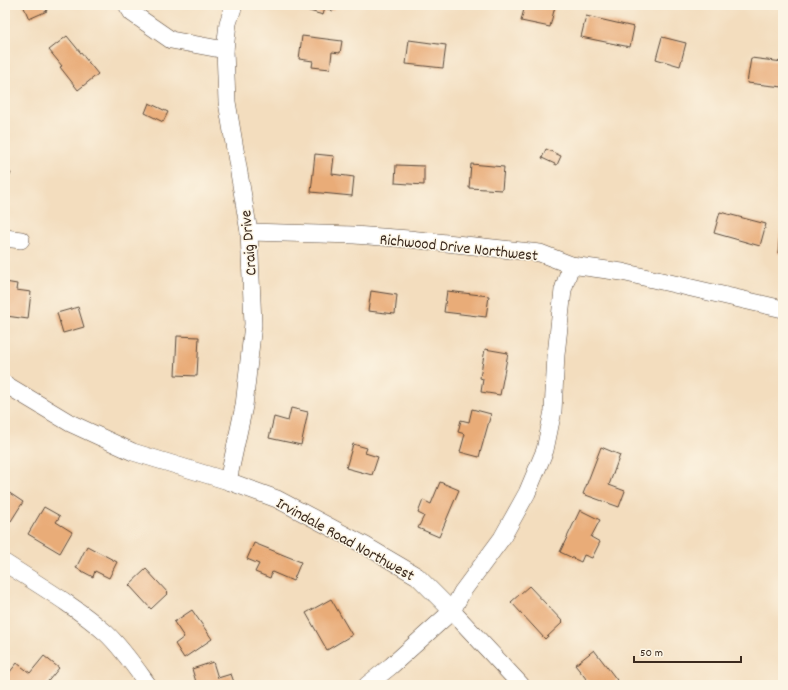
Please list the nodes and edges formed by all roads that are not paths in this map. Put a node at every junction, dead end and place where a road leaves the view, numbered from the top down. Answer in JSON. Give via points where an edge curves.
{"nodes":[{"id":1,"x":127,"y":5,"type":"edge"},
{"id":2,"x":234,"y":5,"type":"edge"},
{"id":3,"x":225,"y":50,"type":"junction"},
{"id":4,"x":249,"y":232,"type":"junction"},
{"id":5,"x":571,"y":265,"type":"junction"},
{"id":6,"x":783,"y":308,"type":"edge"},
{"id":7,"x":5,"y":384,"type":"edge"},
{"id":8,"x":228,"y":481,"type":"junction"},
{"id":9,"x":5,"y":563,"type":"edge"},
{"id":10,"x":452,"y":611,"type":"junction"},
{"id":11,"x":148,"y":685,"type":"edge"},
{"id":12,"x":367,"y":685,"type":"edge"},
{"id":13,"x":521,"y":685,"type":"edge"}],
"edges":[{"from":1,"to":3,"type":"street","via":[[132,13],[171,40]]},
{"from":2,"to":3,"type":"street","name":"Craig Drive","via":[[228,23]]},
{"from":3,"to":4,"type":"street","name":"Craig Drive","via":[[227,102]]},
{"from":4,"to":5,"type":"street","name":"Richwood Drive Northwest","via":[[409,239],[540,253]]},
{"from":4,"to":8,"type":"street","name":"Craig Drive","via":[[253,324],[244,406]]},
{"from":5,"to":6,"type":"street","name":"Richwood Drive Northwest","via":[[622,272]]},
{"from":5,"to":10,"type":"street","via":[[563,290],[553,410],[545,450],[527,493],[502,538],[462,592]]},
{"from":7,"to":8,"type":"street","name":"Irvindale Road Northwest","via":[[70,423],[133,452]]},
{"from":8,"to":10,"type":"street","name":"Irvindale Road Northwest","via":[[277,499],[417,576]]},
{"from":9,"to":11,"type":"street","via":[[70,605],[106,634]]},
{"from":10,"to":12,"type":"street"},
{"from":10,"to":13,"type":"street","name":"Irvindale Road Northwest"}]}
